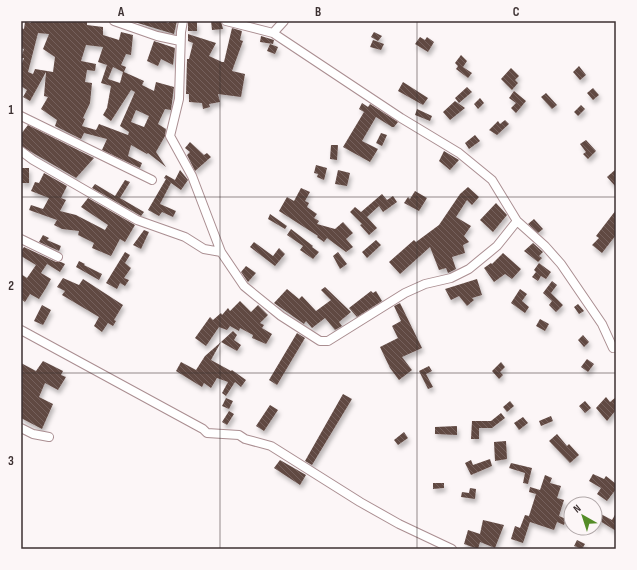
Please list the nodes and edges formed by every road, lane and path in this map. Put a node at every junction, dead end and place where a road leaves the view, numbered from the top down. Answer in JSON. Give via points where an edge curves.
{"nodes":[{"id":1,"x":114,"y":21,"type":"edge"},
{"id":2,"x":183,"y":21,"type":"edge"},
{"id":3,"x":226,"y":21,"type":"edge"},
{"id":4,"x":284,"y":21,"type":"edge"},
{"id":5,"x":273,"y":33,"type":"junction"},
{"id":6,"x":180,"y":41,"type":"junction"},
{"id":7,"x":21,"y":116,"type":"edge"},
{"id":8,"x":21,"y":151,"type":"edge"},
{"id":9,"x":152,"y":180,"type":"dead end"},
{"id":10,"x":516,"y":221,"type":"junction"},
{"id":11,"x":21,"y":239,"type":"edge"},
{"id":12,"x":221,"y":252,"type":"junction"},
{"id":13,"x":58,"y":257,"type":"dead end"},
{"id":14,"x":21,"y":330,"type":"edge"},
{"id":15,"x":613,"y":348,"type":"dead end"},
{"id":16,"x":21,"y":428,"type":"edge"},
{"id":17,"x":49,"y":437,"type":"dead end"},
{"id":18,"x":452,"y":549,"type":"edge"}],
"edges":[{"from":1,"to":6,"type":"street"},
{"from":2,"to":6,"type":"street"},
{"from":3,"to":5,"type":"street"},
{"from":4,"to":5,"type":"street"},
{"from":5,"to":10,"type":"street","via":[[401,118],[459,153],[492,180]]},
{"from":6,"to":12,"type":"street","via":[[179,99],[170,136],[192,176]]},
{"from":7,"to":9,"type":"street"},
{"from":8,"to":12,"type":"street","via":[[137,220],[185,236],[204,249]]},
{"from":10,"to":12,"type":"street","via":[[497,246],[469,269],[451,278],[425,284],[405,293],[328,341],[320,341],[281,316],[244,286]]},
{"from":10,"to":15,"type":"street","via":[[561,264],[602,324]]},
{"from":11,"to":13,"type":"street"},
{"from":14,"to":18,"type":"street","via":[[207,433],[239,435],[271,446],[360,502]]},
{"from":16,"to":17,"type":"street","via":[[33,434]]}]}
